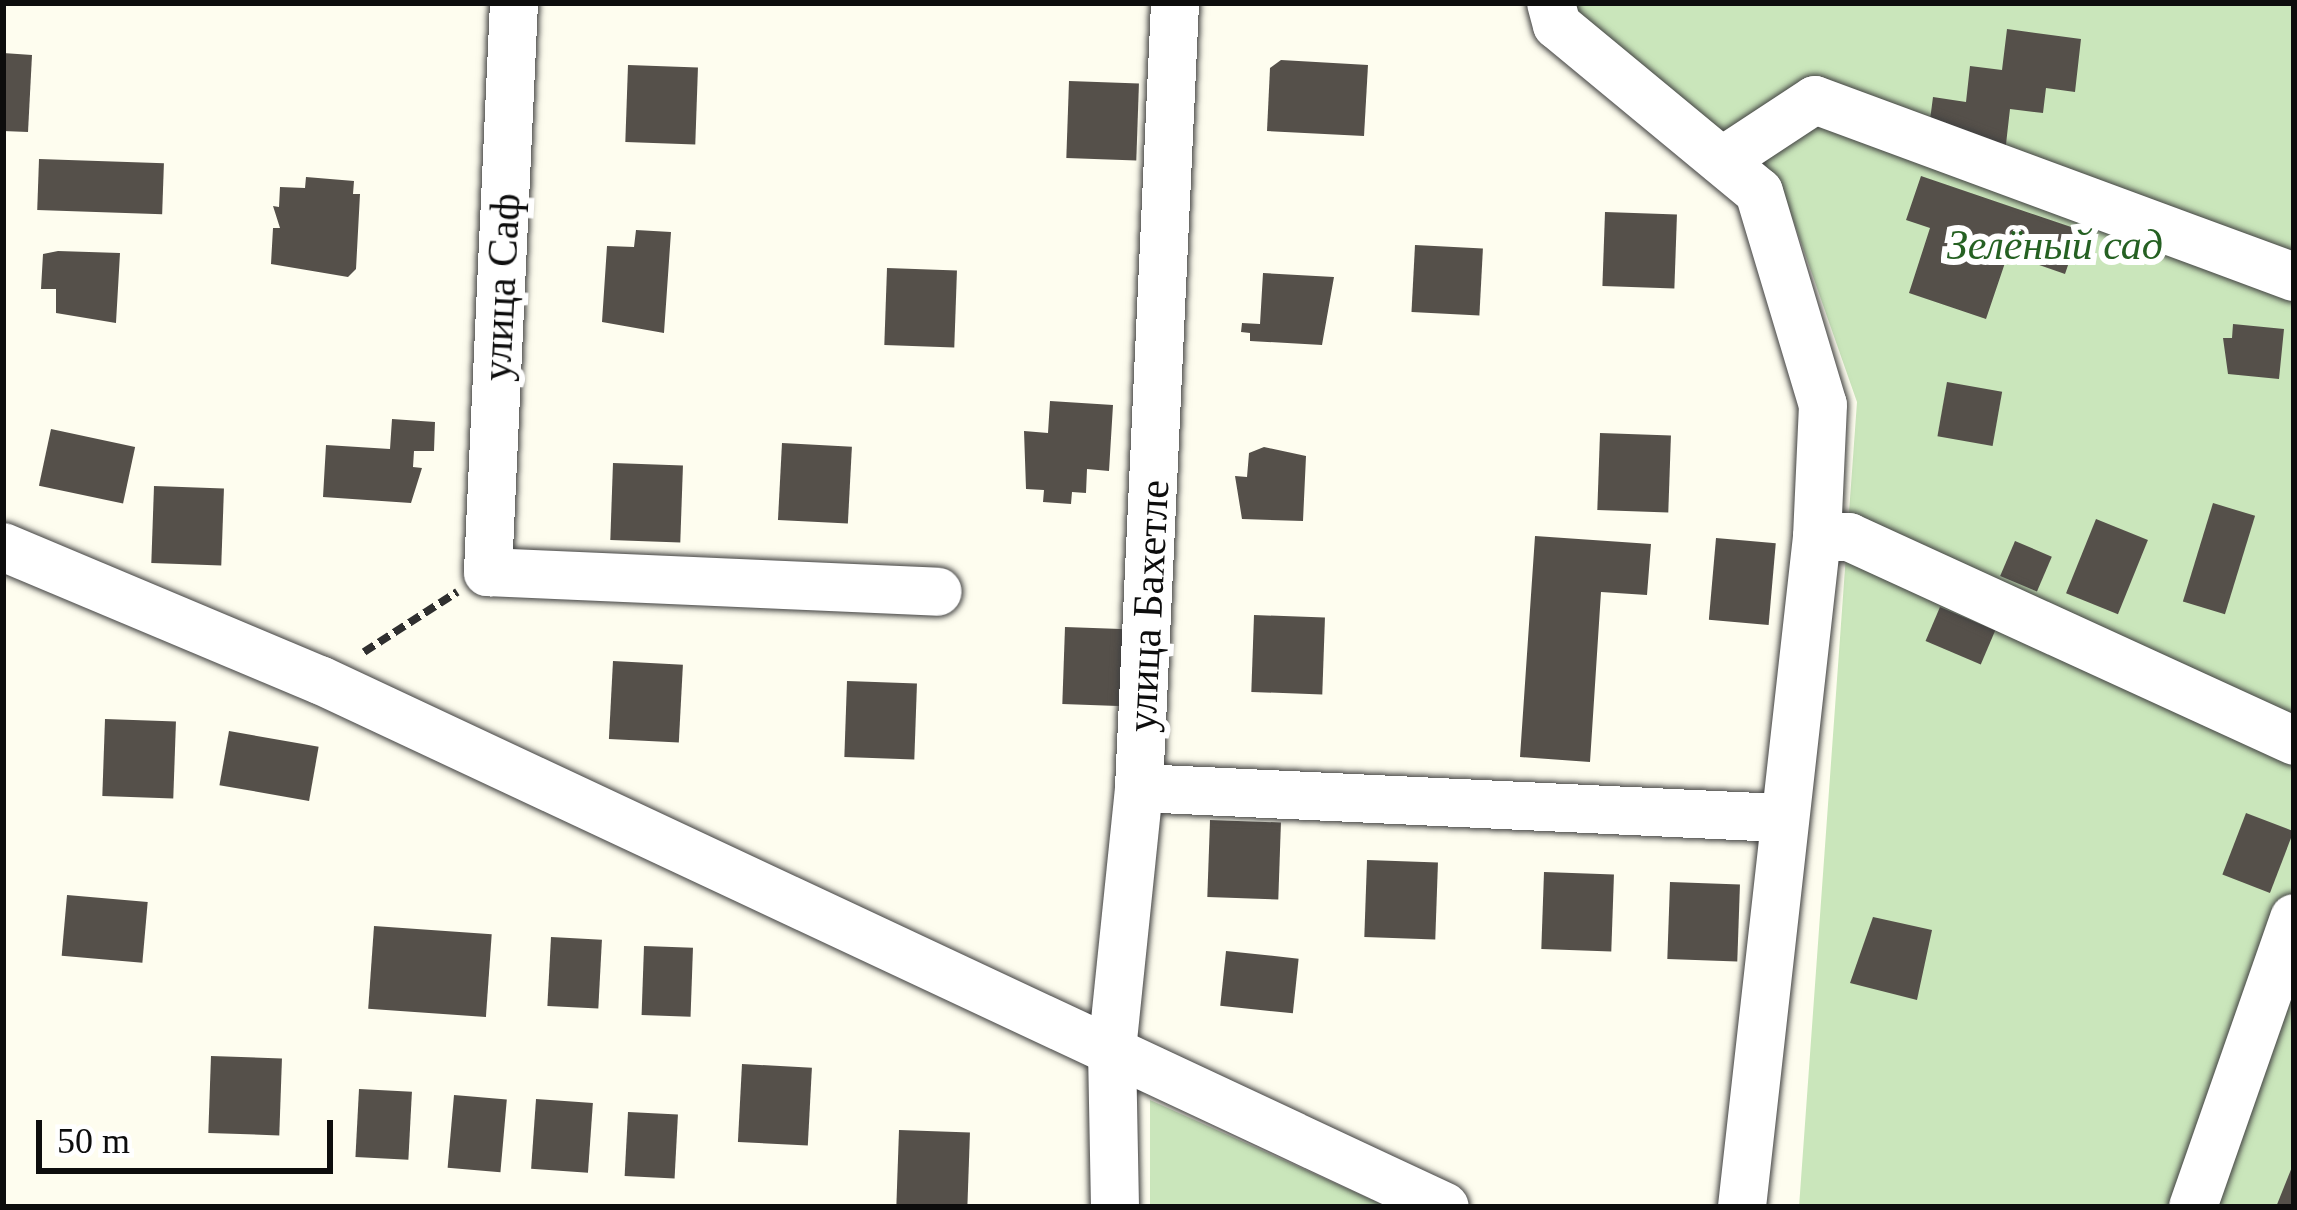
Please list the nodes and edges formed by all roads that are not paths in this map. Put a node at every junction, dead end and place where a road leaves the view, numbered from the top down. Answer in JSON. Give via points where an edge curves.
{"nodes":[{"id":1,"x":514,"y":3,"type":"edge"},
{"id":2,"x":1175,"y":3,"type":"edge"},
{"id":3,"x":1551,"y":3,"type":"edge"},
{"id":4,"x":1722,"y":161,"type":"junction"},
{"id":5,"x":2294,"y":277,"type":"edge"},
{"id":6,"x":1817,"y":537,"type":"junction"},
{"id":7,"x":3,"y":547,"type":"edge"},
{"id":8,"x":938,"y":592,"type":"dead end"},
{"id":9,"x":2294,"y":741,"type":"edge"},
{"id":10,"x":1139,"y":788,"type":"junction"},
{"id":11,"x":1780,"y":818,"type":"junction"},
{"id":12,"x":2294,"y":918,"type":"edge"},
{"id":13,"x":1112,"y":1050,"type":"junction"},
{"id":14,"x":1115,"y":1207,"type":"edge"},
{"id":15,"x":1445,"y":1207,"type":"edge"},
{"id":16,"x":1742,"y":1207,"type":"edge"},
{"id":17,"x":2193,"y":1207,"type":"edge"}],
"edges":[{"from":1,"to":8,"type":"street","name":"улица Саф","via":[[488,572]]},
{"from":2,"to":10,"type":"street","name":"улица Бахетле"},
{"from":3,"to":4,"type":"street","via":[[1557,25]]},
{"from":4,"to":5,"type":"street","via":[[1815,100]]},
{"from":4,"to":6,"type":"street","via":[[1760,192],[1823,405]]},
{"from":6,"to":9,"type":"street","via":[[1849,537]]},
{"from":6,"to":11,"type":"street"},
{"from":7,"to":13,"type":"street","via":[[320,680]]},
{"from":10,"to":11,"type":"street"},
{"from":10,"to":13,"type":"street","name":"улица Бахетле"},
{"from":11,"to":16,"type":"street"},
{"from":12,"to":17,"type":"street"},
{"from":13,"to":14,"type":"street","name":"улица Бахетле"},
{"from":13,"to":15,"type":"street"}]}
